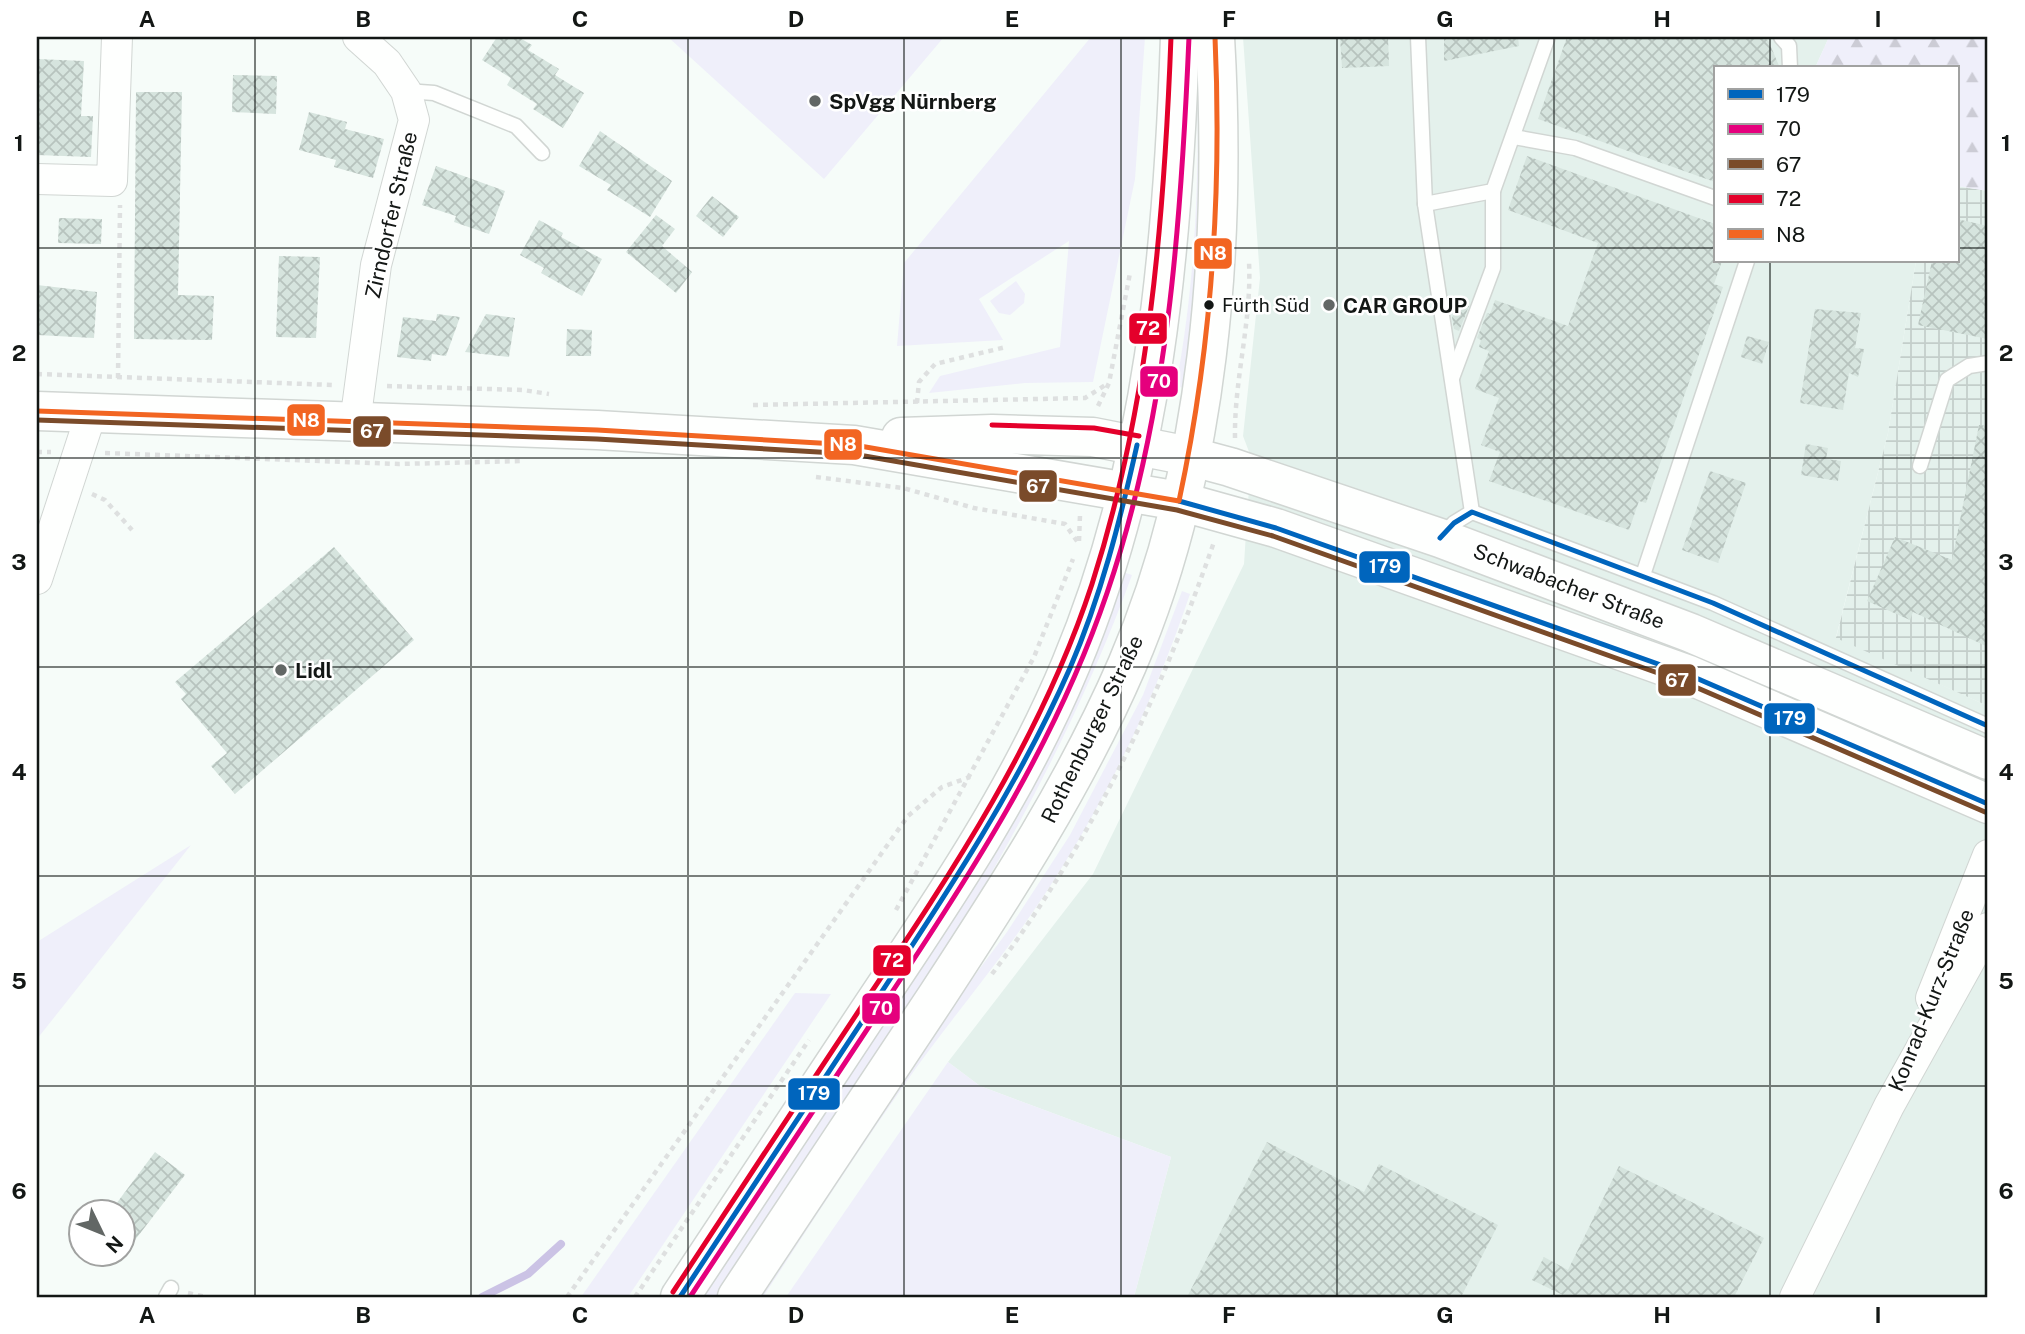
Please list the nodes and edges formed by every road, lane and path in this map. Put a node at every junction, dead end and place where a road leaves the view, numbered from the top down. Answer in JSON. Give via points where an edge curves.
{"nodes":[{"id":1,"x":117,"y":37,"type":"edge"},
{"id":2,"x":358,"y":37,"type":"edge"},
{"id":3,"x":1180,"y":37,"type":"edge"},
{"id":4,"x":1215,"y":37,"type":"edge"},
{"id":5,"x":1418,"y":37,"type":"edge"},
{"id":6,"x":1548,"y":37,"type":"edge"},
{"id":7,"x":1781,"y":37,"type":"edge"},
{"id":8,"x":1790,"y":66,"type":"edge"},
{"id":9,"x":406,"y":91,"type":"junction"},
{"id":10,"x":1514,"y":137,"type":"junction"},
{"id":11,"x":542,"y":153,"type":"dead end"},
{"id":12,"x":37,"y":179,"type":"edge"},
{"id":13,"x":112,"y":181,"type":"junction"},
{"id":14,"x":1493,"y":191,"type":"junction"},
{"id":15,"x":1714,"y":198,"type":"edge"},
{"id":16,"x":1425,"y":204,"type":"junction"},
{"id":17,"x":1747,"y":262,"type":"edge"},
{"id":18,"x":1006,"y":346,"type":"dead end"},
{"id":19,"x":1988,"y":363,"type":"edge"},
{"id":20,"x":37,"y":374,"type":"edge"},
{"id":21,"x":1451,"y":379,"type":"junction"},
{"id":22,"x":1109,"y":383,"type":"dead end"},
{"id":23,"x":359,"y":386,"type":"junction"},
{"id":24,"x":559,"y":396,"type":"dead end"},
{"id":25,"x":109,"y":402,"type":"junction"},
{"id":26,"x":739,"y":405,"type":"dead end"},
{"id":27,"x":1235,"y":410,"type":"dead end"},
{"id":28,"x":37,"y":411,"type":"edge"},
{"id":29,"x":915,"y":419,"type":"junction"},
{"id":30,"x":355,"y":423,"type":"junction"},
{"id":31,"x":854,"y":445,"type":"junction"},
{"id":32,"x":1138,"y":445,"type":"junction"},
{"id":33,"x":1235,"y":447,"type":"dead end"},
{"id":34,"x":37,"y":452,"type":"edge"},
{"id":35,"x":79,"y":452,"type":"junction"},
{"id":36,"x":1189,"y":456,"type":"junction"},
{"id":37,"x":398,"y":464,"type":"dead end"},
{"id":38,"x":1920,"y":466,"type":"dead end"},
{"id":39,"x":69,"y":484,"type":"junction"},
{"id":40,"x":903,"y":488,"type":"dead end"},
{"id":41,"x":1127,"y":491,"type":"junction"},
{"id":42,"x":1179,"y":501,"type":"junction"},
{"id":43,"x":1081,"y":509,"type":"dead end"},
{"id":44,"x":1472,"y":512,"type":"junction"},
{"id":45,"x":132,"y":530,"type":"dead end"},
{"id":46,"x":1440,"y":538,"type":"junction"},
{"id":47,"x":1079,"y":544,"type":"junction"},
{"id":48,"x":1643,"y":575,"type":"junction"},
{"id":49,"x":37,"y":579,"type":"edge"},
{"id":50,"x":1988,"y":726,"type":"edge"},
{"id":51,"x":1988,"y":760,"type":"edge"},
{"id":52,"x":970,"y":777,"type":"junction"},
{"id":53,"x":1988,"y":804,"type":"edge"},
{"id":54,"x":1988,"y":855,"type":"edge"},
{"id":55,"x":893,"y":914,"type":"dead end"},
{"id":56,"x":1988,"y":928,"type":"edge"},
{"id":57,"x":813,"y":1035,"type":"dead end"},
{"id":58,"x":1889,"y":1106,"type":"junction"},
{"id":59,"x":567,"y":1297,"type":"edge"},
{"id":60,"x":635,"y":1297,"type":"edge"},
{"id":61,"x":680,"y":1297,"type":"edge"},
{"id":62,"x":737,"y":1297,"type":"edge"},
{"id":63,"x":1795,"y":1297,"type":"edge"}],
"edges":[{"from":1,"to":13,"type":"street"},
{"from":2,"to":9,"type":"street","name":"Zirndorfer Straße","via":[[387,63]]},
{"from":3,"to":32,"type":"main road","via":[[1168,248]]},
{"from":4,"to":36,"type":"main road","name":"Rothenburger Straße","via":[[1215,247],[1208,338]]},
{"from":5,"to":16,"type":"lane"},
{"from":6,"to":10,"type":"lane"},
{"from":7,"to":8,"type":"lane","via":[[1789,46]]},
{"from":9,"to":11,"type":"lane","via":[[434,93],[516,126]]},
{"from":9,"to":23,"type":"street","name":"Zirndorfer Straße","via":[[414,120],[376,265]]},
{"from":10,"to":14,"type":"lane"},
{"from":10,"to":15,"type":"lane","via":[[1575,148]]},
{"from":12,"to":13,"type":"street"},
{"from":13,"to":25,"type":"path","via":[[120,195]]},
{"from":14,"to":16,"type":"lane"},
{"from":14,"to":21,"type":"lane","via":[[1493,268]]},
{"from":16,"to":21,"type":"lane"},
{"from":17,"to":48,"type":"lane"},
{"from":18,"to":29,"type":"path","via":[[935,364],[919,382]]},
{"from":19,"to":38,"type":"lane","via":[[1969,366],[1947,380]]},
{"from":20,"to":25,"type":"path"},
{"from":21,"to":44,"type":"lane"},
{"from":22,"to":29,"type":"path","via":[[1085,398]]},
{"from":23,"to":24,"type":"path","via":[[523,390]]},
{"from":23,"to":25,"type":"path"},
{"from":23,"to":30,"type":"street","name":"Zirndorfer Straße"},
{"from":25,"to":28,"type":"main road"},
{"from":25,"to":30,"type":"main road"},
{"from":25,"to":35,"type":"street"},
{"from":26,"to":29,"type":"path"},
{"from":27,"to":33,"type":"path"},
{"from":29,"to":31,"type":"main road","name":"Schwabacher Straße"},
{"from":29,"to":32,"type":"main road","name":"Schwabacher Straße"},
{"from":30,"to":31,"type":"main road","via":[[597,430]]},
{"from":31,"to":41,"type":"main road","name":"Schwabacher Straße"},
{"from":32,"to":36,"type":"main road","name":"Schwabacher Straße"},
{"from":32,"to":41,"type":"main road"},
{"from":34,"to":35,"type":"path"},
{"from":35,"to":37,"type":"path"},
{"from":35,"to":39,"type":"street"},
{"from":36,"to":42,"type":"main road","name":"Rothenburger Straße"},
{"from":36,"to":46,"type":"main road","name":"Schwabacher Straße"},
{"from":39,"to":45,"type":"path","via":[[105,500]]},
{"from":39,"to":49,"type":"street"},
{"from":40,"to":47,"type":"path","via":[[974,508],[1065,524]]},
{"from":41,"to":42,"type":"main road","name":"Schwabacher Straße"},
{"from":41,"to":61,"type":"main road","via":[[1078,648],[1011,786],[948,892]]},
{"from":42,"to":53,"type":"main road","name":"Schwabacher Straße","via":[[1276,528],[1676,670]]},
{"from":42,"to":62,"type":"main road","name":"Rothenburger Straße","via":[[1153,597],[1128,663],[1063,796]]},
{"from":43,"to":47,"type":"path"},
{"from":44,"to":46,"type":"lane"},
{"from":44,"to":48,"type":"lane"},
{"from":46,"to":51,"type":"main road","name":"Schwabacher Straße","via":[[1691,633]]},
{"from":47,"to":52,"type":"path","via":[[1034,657]]},
{"from":48,"to":50,"type":"lane"},
{"from":52,"to":55,"type":"path"},
{"from":52,"to":59,"type":"path","via":[[942,787],[908,816]]},
{"from":54,"to":58,"type":"street","name":"Konrad-Kurz-Straße"},
{"from":56,"to":58,"type":"street","name":"Konrad-Kurz-Straße"},
{"from":57,"to":60,"type":"path"},
{"from":58,"to":63,"type":"street","name":"Konrad-Kurz-Straße"}]}
